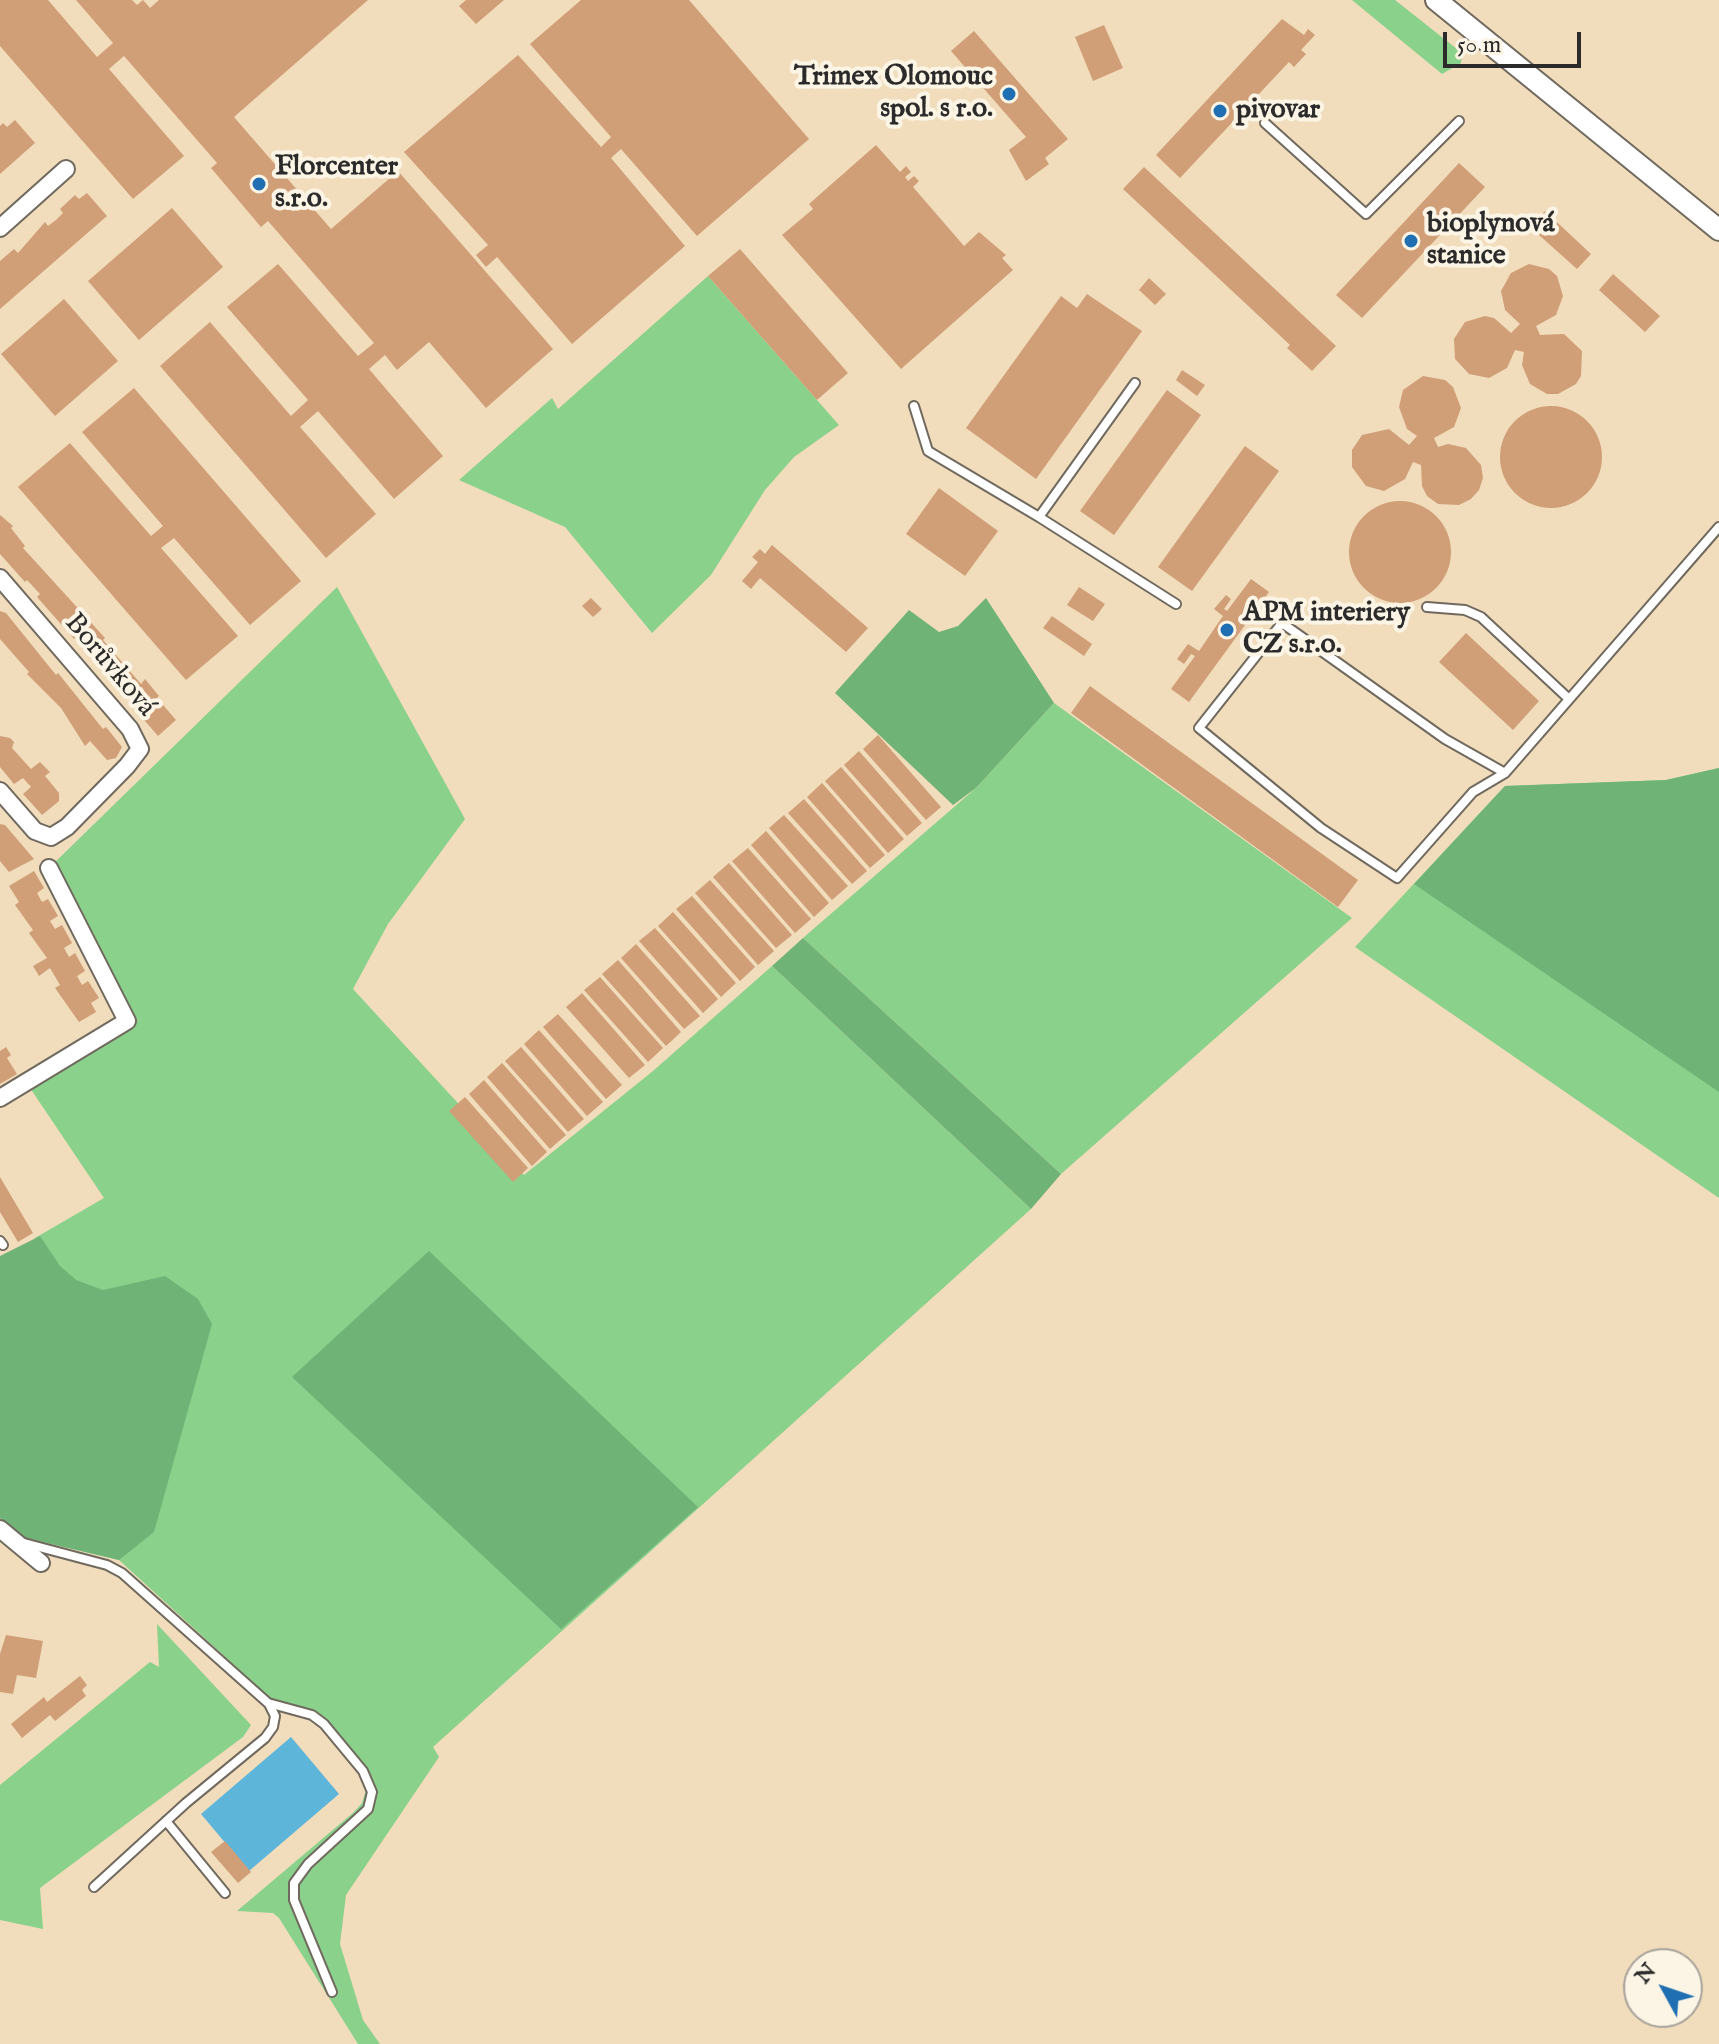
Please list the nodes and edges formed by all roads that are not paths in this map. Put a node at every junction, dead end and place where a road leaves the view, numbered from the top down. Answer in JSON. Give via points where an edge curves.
{"nodes":[{"id":1,"x":1436,"y":0,"type":"edge"},
{"id":2,"x":1459,"y":121,"type":"dead end"},
{"id":3,"x":1265,"y":123,"type":"dead end"},
{"id":4,"x":66,"y":169,"type":"dead end"},
{"id":5,"x":0,"y":228,"type":"edge"},
{"id":6,"x":1719,"y":230,"type":"edge"},
{"id":7,"x":1135,"y":383,"type":"dead end"},
{"id":8,"x":914,"y":406,"type":"dead end"},
{"id":9,"x":1039,"y":517,"type":"junction"},
{"id":10,"x":1719,"y":527,"type":"edge"},
{"id":11,"x":0,"y":578,"type":"edge"},
{"id":12,"x":1176,"y":604,"type":"dead end"},
{"id":13,"x":1427,"y":607,"type":"dead end"},
{"id":14,"x":1569,"y":699,"type":"junction"},
{"id":15,"x":1505,"y":773,"type":"junction"},
{"id":16,"x":0,"y":791,"type":"edge"},
{"id":17,"x":49,"y":868,"type":"dead end"},
{"id":18,"x":0,"y":1098,"type":"edge"},
{"id":19,"x":0,"y":1529,"type":"edge"},
{"id":20,"x":14,"y":1541,"type":"junction"},
{"id":21,"x":41,"y":1563,"type":"dead end"},
{"id":22,"x":268,"y":1703,"type":"junction"},
{"id":23,"x":166,"y":1821,"type":"junction"},
{"id":24,"x":94,"y":1887,"type":"dead end"},
{"id":25,"x":225,"y":1893,"type":"dead end"},
{"id":26,"x":332,"y":1992,"type":"dead end"}],
"edges":[{"from":1,"to":6,"type":"street"},
{"from":2,"to":3,"type":"lane","via":[[1366,214]]},
{"from":4,"to":5,"type":"street"},
{"from":7,"to":9,"type":"lane"},
{"from":8,"to":9,"type":"lane","via":[[928,451]]},
{"from":9,"to":12,"type":"lane"},
{"from":10,"to":14,"type":"lane"},
{"from":11,"to":16,"type":"street","name":"Borůvková","via":[[130,729],[140,749],[67,827],[51,837],[35,831]]},
{"from":13,"to":14,"type":"lane","via":[[1481,617]]},
{"from":14,"to":15,"type":"lane"},
{"from":15,"to":15,"type":"lane","via":[[1445,739],[1282,623],[1199,728],[1321,828],[1397,878],[1473,792]]},
{"from":17,"to":18,"type":"street","via":[[127,1021]]},
{"from":19,"to":20,"type":"street"},
{"from":20,"to":21,"type":"street"},
{"from":20,"to":22,"type":"lane","via":[[115,1569]]},
{"from":22,"to":23,"type":"lane","via":[[275,1716],[265,1738]]},
{"from":22,"to":26,"type":"lane","via":[[312,1715],[324,1724],[369,1780],[368,1809],[294,1883],[294,1900]]},
{"from":23,"to":24,"type":"lane"},
{"from":23,"to":25,"type":"lane"}]}
